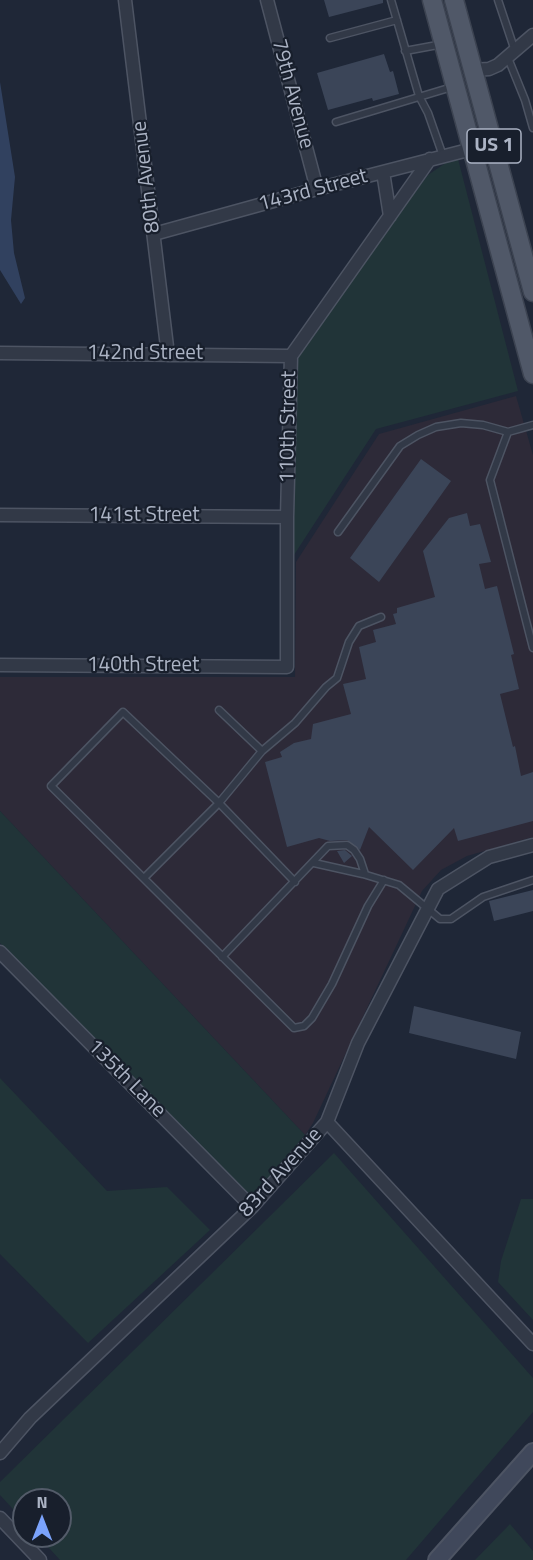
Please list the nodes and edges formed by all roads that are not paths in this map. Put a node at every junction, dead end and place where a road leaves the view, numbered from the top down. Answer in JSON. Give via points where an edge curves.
{"nodes":[{"id":1,"x":125,"y":0,"type":"edge"},
{"id":2,"x":267,"y":0,"type":"edge"},
{"id":3,"x":392,"y":0,"type":"edge"},
{"id":4,"x":432,"y":0,"type":"edge"},
{"id":5,"x":454,"y":0,"type":"edge"},
{"id":6,"x":498,"y":0,"type":"edge"},
{"id":7,"x":397,"y":20,"type":"junction"},
{"id":8,"x":533,"y":35,"type":"edge"},
{"id":9,"x":330,"y":38,"type":"dead end"},
{"id":10,"x":444,"y":44,"type":"junction"},
{"id":11,"x":405,"y":51,"type":"junction"},
{"id":12,"x":512,"y":55,"type":"junction"},
{"id":13,"x":473,"y":70,"type":"junction"},
{"id":14,"x":456,"y":86,"type":"junction"},
{"id":15,"x":419,"y":96,"type":"junction"},
{"id":16,"x":336,"y":122,"type":"dead end"},
{"id":17,"x":533,"y":128,"type":"edge"},
{"id":18,"x":472,"y":149,"type":"junction"},
{"id":19,"x":437,"y":158,"type":"junction"},
{"id":20,"x":383,"y":172,"type":"junction"},
{"id":21,"x":317,"y":189,"type":"junction"},
{"id":22,"x":390,"y":216,"type":"junction"},
{"id":23,"x":154,"y":234,"type":"junction"},
{"id":24,"x":533,"y":292,"type":"edge"},
{"id":25,"x":0,"y":353,"type":"edge"},
{"id":26,"x":168,"y":355,"type":"junction"},
{"id":27,"x":291,"y":356,"type":"junction"},
{"id":28,"x":533,"y":374,"type":"edge"},
{"id":29,"x":533,"y":425,"type":"edge"},
{"id":30,"x":508,"y":432,"type":"junction"},
{"id":31,"x":0,"y":516,"type":"edge"},
{"id":32,"x":287,"y":517,"type":"junction"},
{"id":33,"x":338,"y":532,"type":"dead end"},
{"id":34,"x":381,"y":617,"type":"dead end"},
{"id":35,"x":533,"y":648,"type":"edge"},
{"id":36,"x":0,"y":665,"type":"edge"},
{"id":37,"x":287,"y":667,"type":"joint"},
{"id":38,"x":219,"y":710,"type":"dead end"},
{"id":39,"x":262,"y":751,"type":"junction"},
{"id":40,"x":219,"y":803,"type":"junction"},
{"id":41,"x":533,"y":845,"type":"edge"},
{"id":42,"x":314,"y":862,"type":"junction"},
{"id":43,"x":365,"y":874,"type":"junction"},
{"id":44,"x":144,"y":878,"type":"junction"},
{"id":45,"x":384,"y":880,"type":"junction"},
{"id":46,"x":533,"y":880,"type":"edge"},
{"id":47,"x":295,"y":882,"type":"junction"},
{"id":48,"x":427,"y":910,"type":"junction"},
{"id":49,"x":0,"y":952,"type":"edge"},
{"id":50,"x":222,"y":957,"type":"junction"},
{"id":51,"x":327,"y":1122,"type":"junction"},
{"id":52,"x":252,"y":1207,"type":"junction"},
{"id":53,"x":533,"y":1344,"type":"edge"},
{"id":54,"x":533,"y":1452,"type":"edge"},
{"id":55,"x":0,"y":1453,"type":"edge"},
{"id":56,"x":0,"y":1518,"type":"edge"},
{"id":57,"x":40,"y":1560,"type":"edge"},
{"id":58,"x":437,"y":1560,"type":"edge"}],
"edges":[{"from":1,"to":23,"type":"street","name":"80th Avenue"},
{"from":2,"to":21,"type":"street","name":"79th Avenue"},
{"from":3,"to":7,"type":"lane"},
{"from":4,"to":10,"type":"main road","number":"US 1"},
{"from":5,"to":13,"type":"main road","number":"US 1"},
{"from":6,"to":12,"type":"lane"},
{"from":7,"to":9,"type":"lane"},
{"from":7,"to":11,"type":"lane"},
{"from":8,"to":12,"type":"street"},
{"from":10,"to":11,"type":"lane"},
{"from":10,"to":13,"type":"main road","via":[[458,61]]},
{"from":10,"to":14,"type":"main road","number":"US 1"},
{"from":11,"to":15,"type":"lane"},
{"from":12,"to":13,"type":"street","via":[[489,69]]},
{"from":12,"to":17,"type":"lane"},
{"from":13,"to":24,"type":"main road","number":"US 1"},
{"from":14,"to":15,"type":"lane"},
{"from":14,"to":18,"type":"main road","number":"US 1"},
{"from":15,"to":16,"type":"lane"},
{"from":15,"to":19,"type":"lane","via":[[428,113]]},
{"from":18,"to":19,"type":"street","name":"143rd Street"},
{"from":18,"to":28,"type":"main road","number":"US 1"},
{"from":19,"to":20,"type":"street","name":"143rd Street"},
{"from":19,"to":22,"type":"street","name":"110th Street"},
{"from":20,"to":21,"type":"street","name":"143rd Street"},
{"from":20,"to":22,"type":"street"},
{"from":21,"to":23,"type":"street","name":"143rd Street"},
{"from":22,"to":27,"type":"street","name":"110th Street"},
{"from":23,"to":26,"type":"street","name":"80th Avenue"},
{"from":25,"to":26,"type":"street","name":"142nd Street"},
{"from":26,"to":27,"type":"street","name":"142nd Street"},
{"from":27,"to":32,"type":"street","name":"110th Street"},
{"from":29,"to":30,"type":"lane"},
{"from":30,"to":33,"type":"lane","via":[[461,423],[436,427],[400,446]]},
{"from":30,"to":35,"type":"lane","via":[[490,480]]},
{"from":31,"to":32,"type":"street","name":"141st Street"},
{"from":32,"to":37,"type":"street","name":"110th Street"},
{"from":34,"to":39,"type":"lane","via":[[359,626],[337,678]]},
{"from":36,"to":37,"type":"street","name":"140th Street"},
{"from":38,"to":39,"type":"lane"},
{"from":39,"to":40,"type":"lane"},
{"from":40,"to":44,"type":"lane"},
{"from":40,"to":44,"type":"lane","via":[[123,712],[51,786]]},
{"from":40,"to":47,"type":"lane"},
{"from":41,"to":48,"type":"street","name":"83rd Avenue","via":[[489,857],[438,889]]},
{"from":42,"to":43,"type":"lane"},
{"from":42,"to":43,"type":"lane","via":[[328,846],[346,845],[360,859]]},
{"from":42,"to":47,"type":"lane"},
{"from":43,"to":45,"type":"lane"},
{"from":44,"to":50,"type":"lane"},
{"from":45,"to":48,"type":"lane","via":[[399,885]]},
{"from":45,"to":50,"type":"lane","via":[[332,984],[304,1026],[294,1028]]},
{"from":46,"to":48,"type":"lane","via":[[483,897],[451,919],[440,919]]},
{"from":47,"to":50,"type":"lane"},
{"from":48,"to":51,"type":"street","name":"83rd Avenue","via":[[358,1043]]},
{"from":49,"to":52,"type":"street","name":"135th Lane"},
{"from":51,"to":52,"type":"street","name":"83rd Avenue"},
{"from":51,"to":53,"type":"street"},
{"from":52,"to":55,"type":"street","name":"83rd Avenue","via":[[30,1418]]},
{"from":54,"to":58,"type":"main road"},
{"from":56,"to":57,"type":"street"}]}
